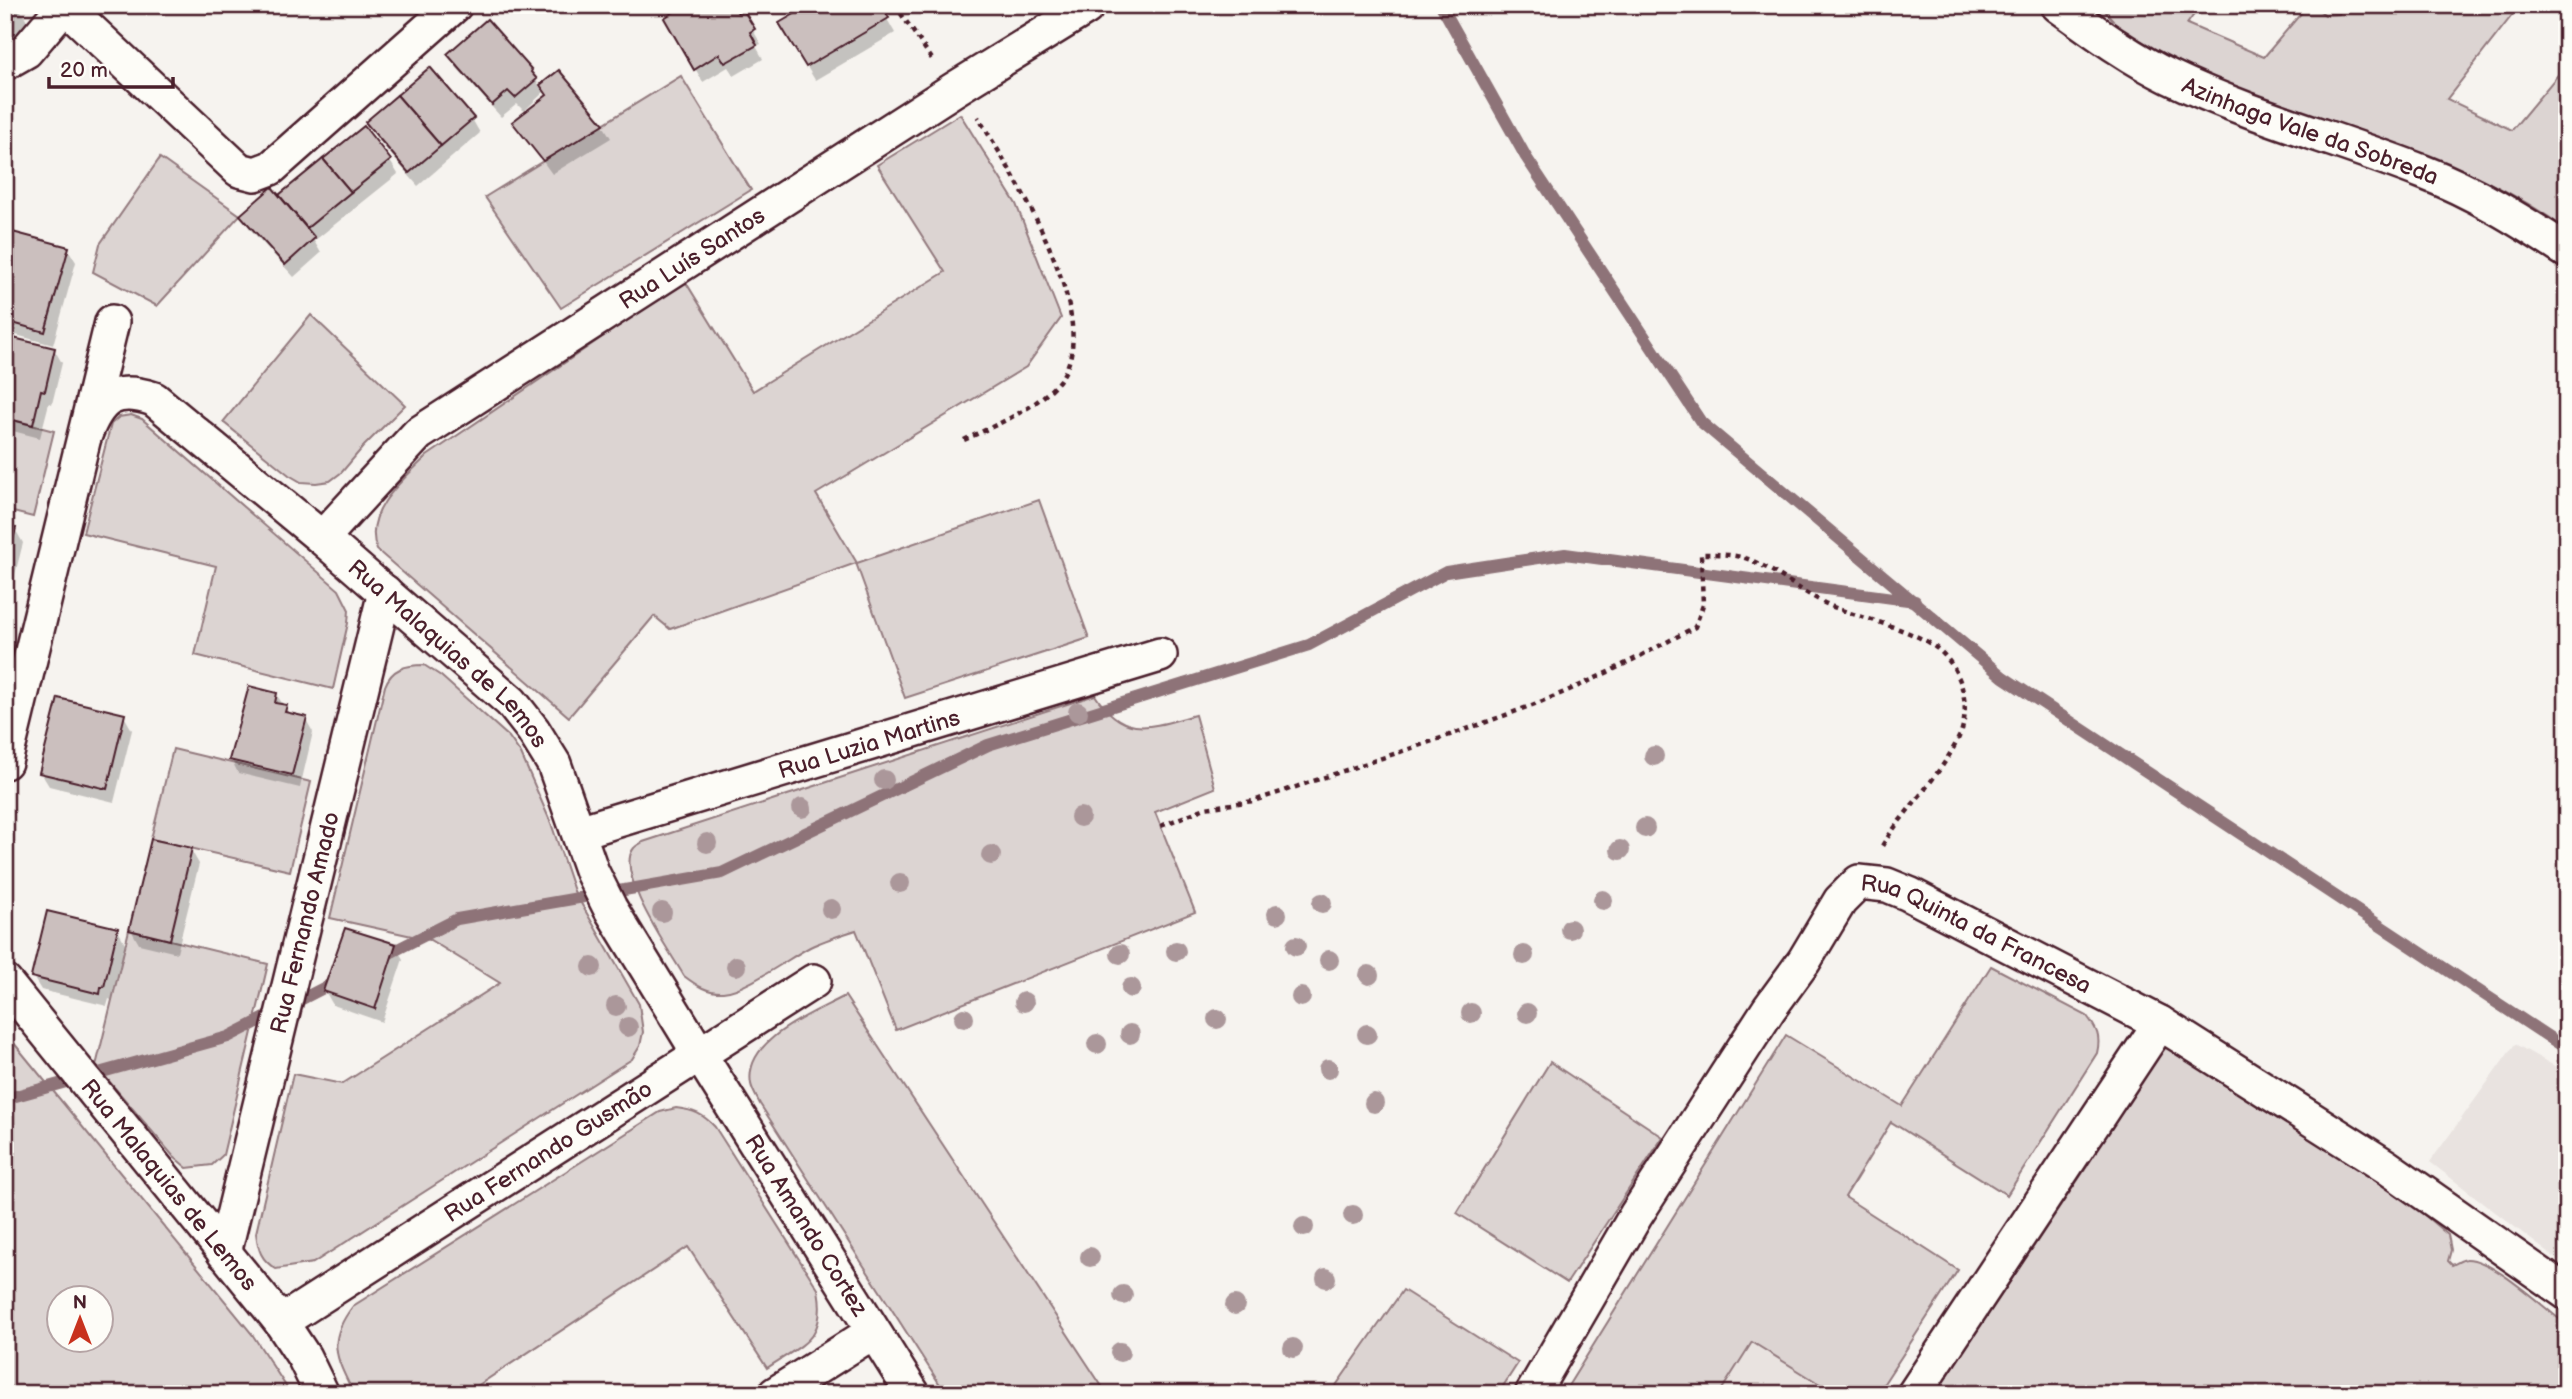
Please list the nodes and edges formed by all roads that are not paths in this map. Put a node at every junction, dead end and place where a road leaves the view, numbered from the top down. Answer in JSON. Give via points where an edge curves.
{"nodes":[{"id":1,"x":455,"y":5,"type":"edge"},
{"id":2,"x":2058,"y":5,"type":"edge"},
{"id":3,"x":65,"y":6,"type":"edge"},
{"id":4,"x":1086,"y":8,"type":"dead end"},
{"id":5,"x":5,"y":63,"type":"edge"},
{"id":6,"x":2567,"y":251,"type":"edge"},
{"id":7,"x":112,"y":321,"type":"dead end"},
{"id":8,"x":85,"y":435,"type":"junction"},
{"id":9,"x":322,"y":538,"type":"junction"},
{"id":10,"x":386,"y":592,"type":"junction"},
{"id":11,"x":1160,"y":655,"type":"dead end"},
{"id":12,"x":11,"y":713,"type":"edge"},
{"id":13,"x":5,"y":762,"type":"edge"},
{"id":14,"x":579,"y":832,"type":"junction"},
{"id":15,"x":814,"y":981,"type":"dead end"},
{"id":16,"x":5,"y":982,"type":"edge"},
{"id":17,"x":2160,"y":1023,"type":"junction"},
{"id":18,"x":699,"y":1055,"type":"junction"},
{"id":19,"x":224,"y":1253,"type":"junction"},
{"id":20,"x":2567,"y":1293,"type":"edge"},
{"id":21,"x":281,"y":1322,"type":"junction"},
{"id":22,"x":873,"y":1332,"type":"junction"},
{"id":23,"x":322,"y":1394,"type":"edge"},
{"id":24,"x":775,"y":1394,"type":"edge"},
{"id":25,"x":914,"y":1394,"type":"edge"},
{"id":26,"x":1532,"y":1394,"type":"edge"},
{"id":27,"x":1914,"y":1394,"type":"edge"}],
"edges":[{"from":1,"to":3,"type":"street","via":[[271,168],[255,174],[239,170]]},
{"from":2,"to":6,"type":"street","name":"Azinhaga Vale da Sobreda","via":[[2113,45],[2168,76],[2425,172],[2502,208]]},
{"from":3,"to":5,"type":"street","via":[[26,51]]},
{"from":4,"to":9,"type":"street","name":"Rua Luís Santos","via":[[418,434]]},
{"from":7,"to":8,"type":"street","name":"Rua Malaquias de Lemos"},
{"from":8,"to":9,"type":"street","name":"Rua Malaquias de Lemos","via":[[93,414],[105,401],[119,394],[154,399]]},
{"from":8,"to":12,"type":"street","name":"Rua Malaquias de Lemos"},
{"from":9,"to":10,"type":"street","name":"Rua Malaquias de Lemos"},
{"from":10,"to":14,"type":"street","name":"Rua Malaquias de Lemos","via":[[511,702],[554,764]]},
{"from":10,"to":19,"type":"street","name":"Rua Fernando Amado"},
{"from":11,"to":14,"type":"street","name":"Rua Luzia Martins"},
{"from":12,"to":13,"type":"street","name":"Rua Malaquias de Lemos"},
{"from":14,"to":18,"type":"street","name":"Rua Malaquias de Lemos","via":[[610,908]]},
{"from":15,"to":18,"type":"street","name":"Rua Fernando Gusmão"},
{"from":16,"to":19,"type":"street","name":"Rua Malaquias de Lemos"},
{"from":17,"to":20,"type":"street","name":"Rua Quinta da Francesa","via":[[2387,1167]]},
{"from":17,"to":26,"type":"street","name":"Rua Quinta da Francesa","via":[[1909,894],[1887,885],[1859,882],[1840,901],[1644,1203]]},
{"from":17,"to":27,"type":"street"},
{"from":18,"to":21,"type":"street","name":"Rua Fernando Gusmão"},
{"from":18,"to":22,"type":"street","name":"Rua Amando Cortez"},
{"from":19,"to":21,"type":"street","name":"Rua Malaquias de Lemos"},
{"from":21,"to":23,"type":"street","name":"Rua Malaquias de Lemos"},
{"from":22,"to":24,"type":"street"},
{"from":22,"to":25,"type":"street","name":"Rua Amando Cortez"}]}
